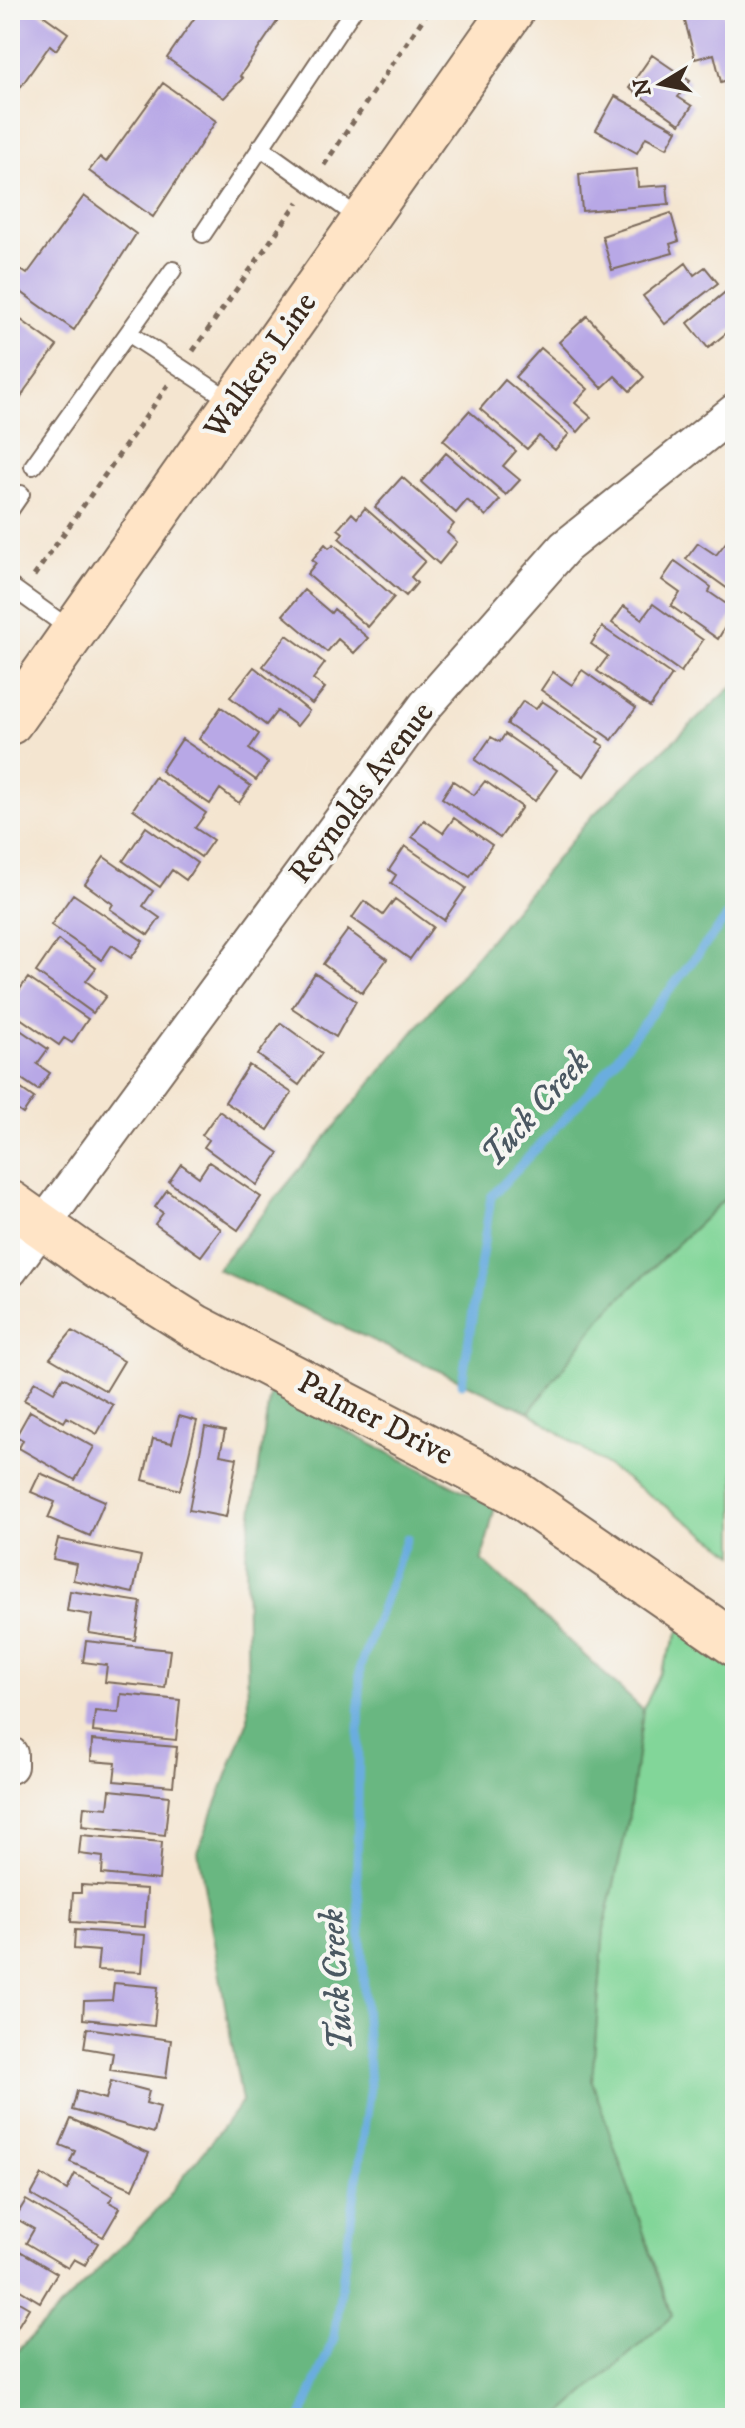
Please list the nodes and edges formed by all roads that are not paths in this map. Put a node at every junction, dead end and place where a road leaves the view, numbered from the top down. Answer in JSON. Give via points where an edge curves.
{"nodes":[{"id":1,"x":353,"y":10,"type":"edge"},
{"id":2,"x":503,"y":16,"type":"edge"},
{"id":3,"x":260,"y":147,"type":"junction"},
{"id":4,"x":363,"y":221,"type":"junction"},
{"id":5,"x":203,"y":234,"type":"dead end"},
{"id":6,"x":173,"y":270,"type":"dead end"},
{"id":7,"x":128,"y":333,"type":"junction"},
{"id":8,"x":235,"y":403,"type":"junction"},
{"id":9,"x":735,"y":411,"type":"edge"},
{"id":10,"x":33,"y":466,"type":"dead end"},
{"id":11,"x":21,"y":494,"type":"dead end"},
{"id":12,"x":10,"y":510,"type":"edge"},
{"id":13,"x":16,"y":590,"type":"edge"},
{"id":14,"x":74,"y":632,"type":"junction"},
{"id":15,"x":10,"y":722,"type":"edge"},
{"id":16,"x":26,"y":1214,"type":"edge"},
{"id":17,"x":10,"y":1270,"type":"edge"},
{"id":18,"x":735,"y":1644,"type":"edge"},
{"id":19,"x":10,"y":1754,"type":"edge"},
{"id":20,"x":10,"y":1766,"type":"edge"}],
"edges":[{"from":1,"to":3,"type":"lane"},
{"from":2,"to":4,"type":"main road","name":"Walkers Line"},
{"from":3,"to":4,"type":"lane"},
{"from":3,"to":5,"type":"lane"},
{"from":4,"to":8,"type":"main road","name":"Walkers Line"},
{"from":6,"to":7,"type":"lane"},
{"from":7,"to":8,"type":"lane"},
{"from":7,"to":10,"type":"lane"},
{"from":8,"to":14,"type":"main road","name":"Walkers Line"},
{"from":9,"to":16,"type":"street","name":"Reynolds Avenue","via":[[565,547],[426,705]]},
{"from":11,"to":12,"type":"lane"},
{"from":13,"to":14,"type":"lane"},
{"from":14,"to":15,"type":"main road","name":"Walkers Line"},
{"from":16,"to":17,"type":"street","name":"Reynolds Avenue"},
{"from":16,"to":18,"type":"main road","name":"Palmer Drive","via":[[196,1327],[513,1491]]},
{"from":19,"to":20,"type":"street"}]}
